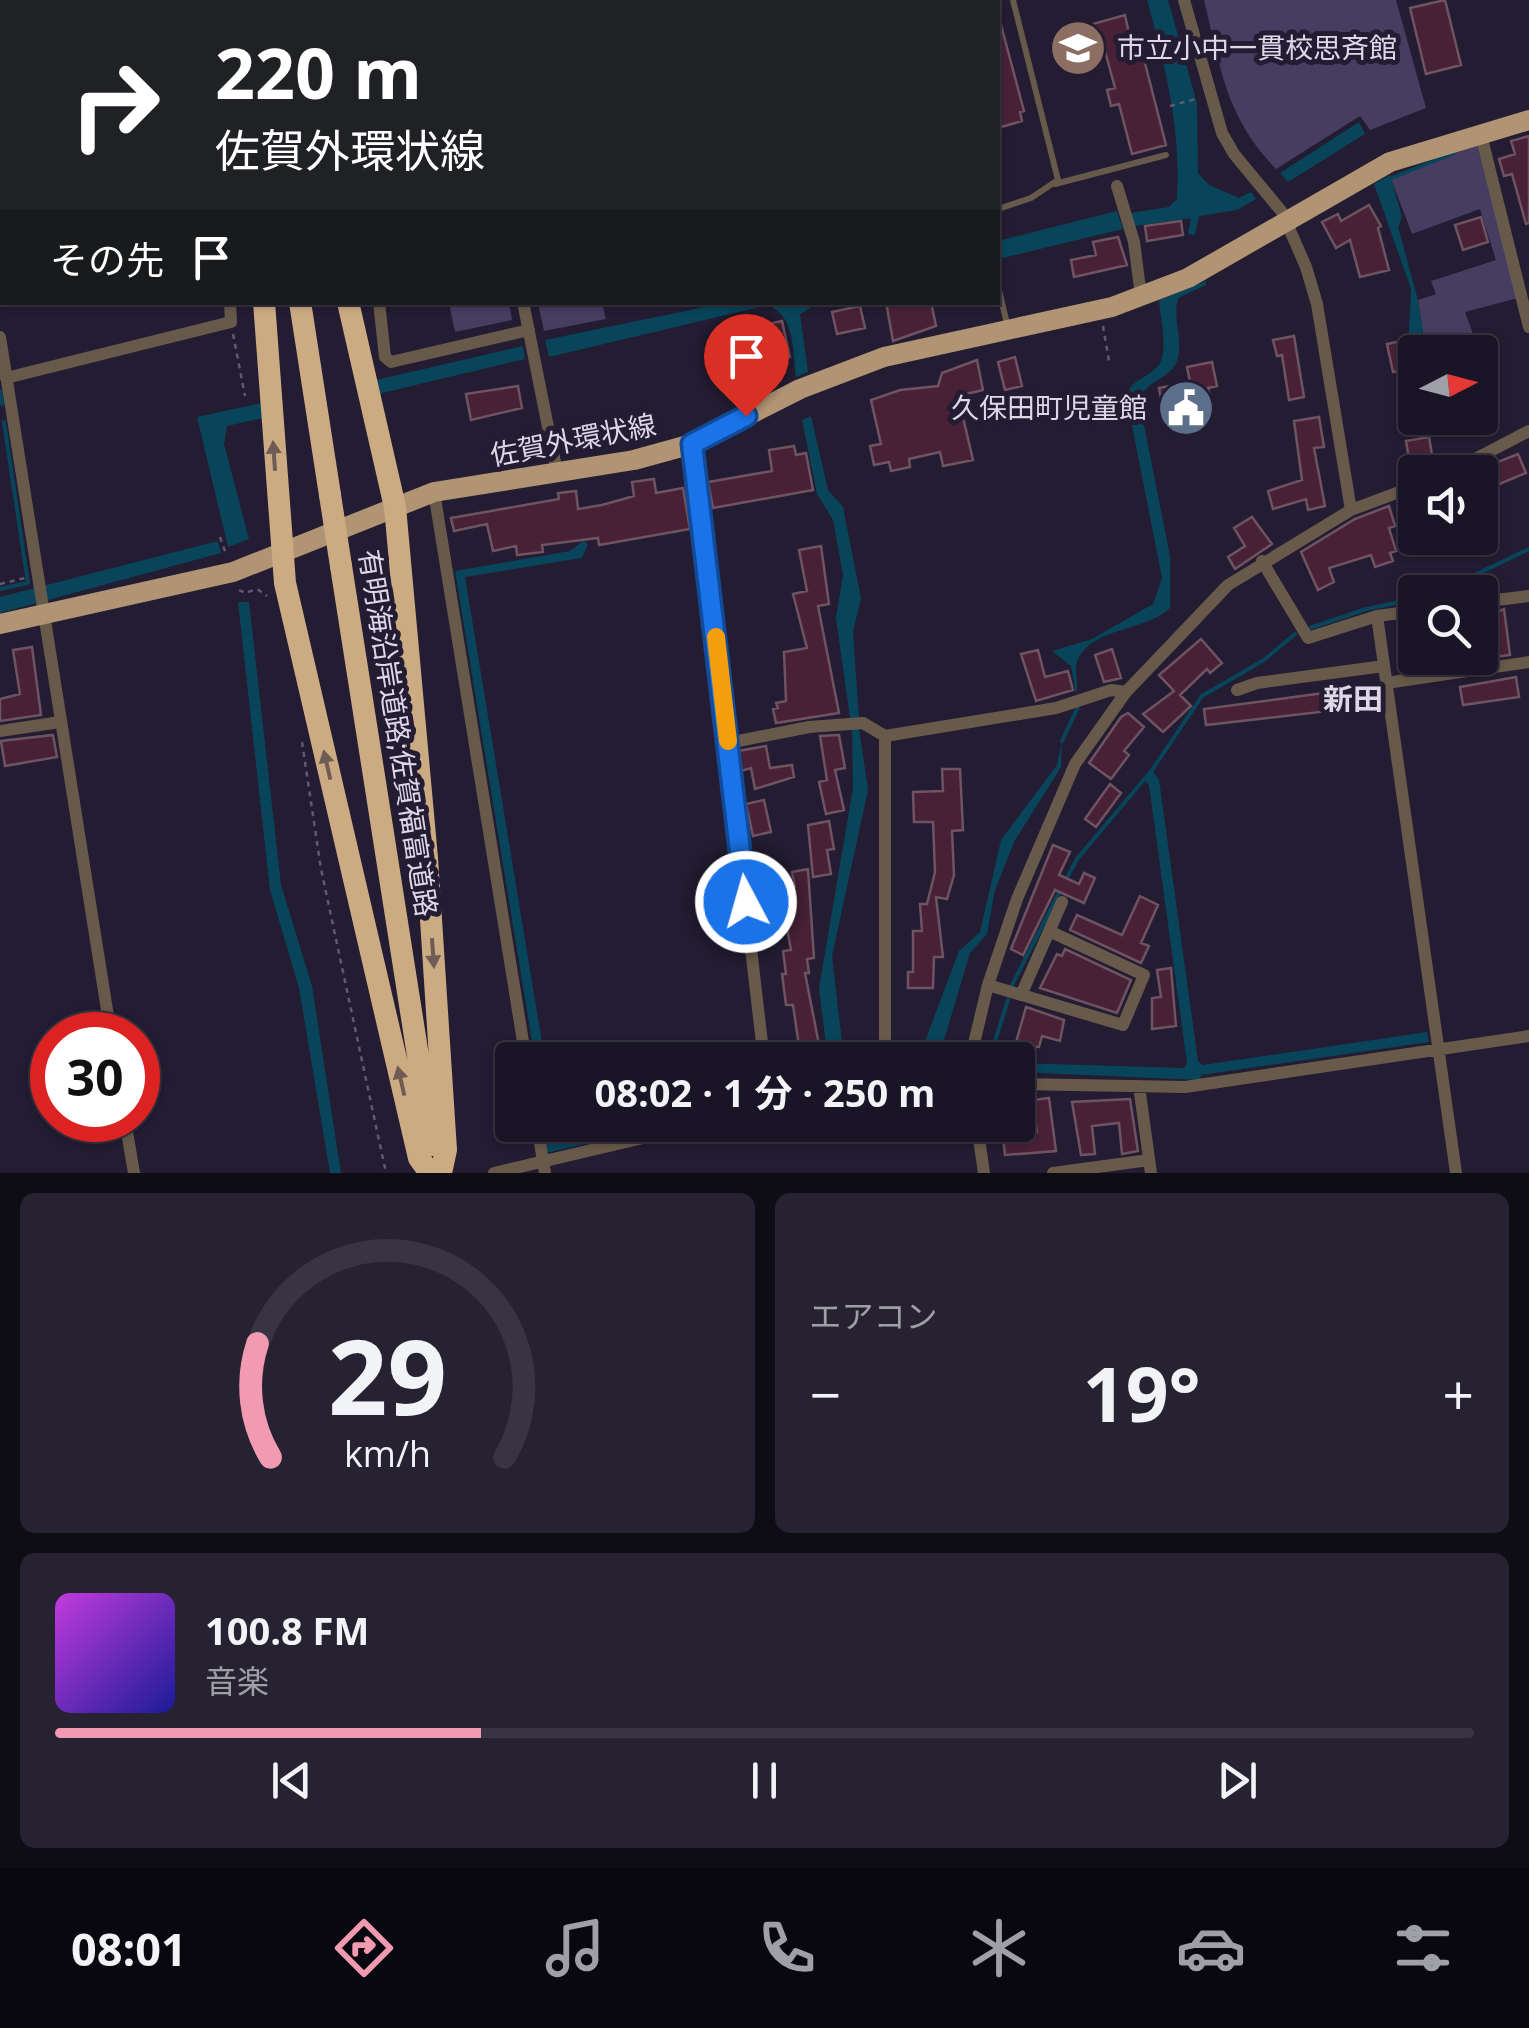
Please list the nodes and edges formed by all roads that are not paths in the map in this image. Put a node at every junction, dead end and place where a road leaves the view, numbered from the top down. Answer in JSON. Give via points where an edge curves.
{"nodes":[{"id":1,"x":1013,"y":0,"type":"edge"},
{"id":2,"x":1184,"y":0,"type":"edge"},
{"id":3,"x":1529,"y":120,"type":"edge"},
{"id":4,"x":1481,"y":135,"type":"junction"},
{"id":5,"x":1166,"y":155,"type":"dead end"},
{"id":6,"x":1055,"y":184,"type":"junction"},
{"id":7,"x":1117,"y":186,"type":"dead end"},
{"id":8,"x":1000,"y":208,"type":"edge"},
{"id":9,"x":1286,"y":222,"type":"junction"},
{"id":10,"x":1000,"y":295,"type":"edge"},
{"id":11,"x":1141,"y":296,"type":"junction"},
{"id":12,"x":230,"y":305,"type":"edge"},
{"id":13,"x":264,"y":305,"type":"edge"},
{"id":14,"x":300,"y":305,"type":"edge"},
{"id":15,"x":349,"y":305,"type":"edge"},
{"id":16,"x":379,"y":305,"type":"edge"},
{"id":17,"x":524,"y":305,"type":"edge"},
{"id":18,"x":1529,"y":328,"type":"edge"},
{"id":19,"x":528,"y":330,"type":"junction"},
{"id":20,"x":1008,"y":330,"type":"junction"},
{"id":21,"x":0,"y":337,"type":"edge"},
{"id":22,"x":6,"y":378,"type":"junction"},
{"id":23,"x":5,"y":411,"type":"edge"},
{"id":24,"x":1529,"y":431,"type":"edge"},
{"id":25,"x":692,"y":444,"type":"junction"},
{"id":26,"x":1483,"y":455,"type":"edge"},
{"id":27,"x":557,"y":472,"type":"junction"},
{"id":28,"x":434,"y":492,"type":"junction"},
{"id":29,"x":1398,"y":492,"type":"edge"},
{"id":30,"x":395,"y":507,"type":"junction"},
{"id":31,"x":1351,"y":510,"type":"junction"},
{"id":32,"x":280,"y":554,"type":"junction"},
{"id":33,"x":1262,"y":561,"type":"junction"},
{"id":34,"x":1529,"y":596,"type":"edge"},
{"id":35,"x":1498,"y":600,"type":"edge"},
{"id":36,"x":42,"y":609,"type":"junction"},
{"id":37,"x":1398,"y":613,"type":"edge"},
{"id":38,"x":1376,"y":616,"type":"junction"},
{"id":39,"x":0,"y":624,"type":"edge"},
{"id":40,"x":1529,"y":662,"type":"edge"},
{"id":41,"x":1384,"y":666,"type":"junction"},
{"id":42,"x":1386,"y":684,"type":"junction"},
{"id":43,"x":1236,"y":690,"type":"dead end"},
{"id":44,"x":1126,"y":692,"type":"junction"},
{"id":45,"x":60,"y":722,"type":"junction"},
{"id":46,"x":0,"y":731,"type":"edge"},
{"id":47,"x":885,"y":736,"type":"junction"},
{"id":48,"x":728,"y":743,"type":"junction"},
{"id":49,"x":1062,"y":902,"type":"dead end"},
{"id":50,"x":1049,"y":931,"type":"junction"},
{"id":51,"x":988,"y":985,"type":"junction"},
{"id":52,"x":1021,"y":994,"type":"junction"},
{"id":53,"x":107,"y":1012,"type":"edge"},
{"id":54,"x":1529,"y":1036,"type":"edge"},
{"id":55,"x":523,"y":1042,"type":"edge"},
{"id":56,"x":762,"y":1042,"type":"edge"},
{"id":57,"x":886,"y":1042,"type":"edge"},
{"id":58,"x":974,"y":1042,"type":"edge"},
{"id":59,"x":1438,"y":1049,"type":"junction"},
{"id":60,"x":1035,"y":1084,"type":"edge"},
{"id":61,"x":1139,"y":1086,"type":"junction"},
{"id":62,"x":129,"y":1142,"type":"edge"},
{"id":63,"x":540,"y":1142,"type":"edge"},
{"id":64,"x":636,"y":1142,"type":"edge"},
{"id":65,"x":979,"y":1142,"type":"edge"},
{"id":66,"x":1150,"y":1166,"type":"edge"},
{"id":67,"x":544,"y":1167,"type":"edge"},
{"id":68,"x":134,"y":1173,"type":"edge"},
{"id":69,"x":436,"y":1173,"type":"edge"},
{"id":70,"x":494,"y":1173,"type":"edge"},
{"id":71,"x":984,"y":1173,"type":"edge"},
{"id":72,"x":1053,"y":1173,"type":"edge"},
{"id":73,"x":1456,"y":1173,"type":"edge"}],
"edges":[{"from":1,"to":6,"type":"lane"},
{"from":2,"to":9,"type":"street","via":[[1222,133]]},
{"from":3,"to":4,"type":"main road","name":"佐賀外環状線"},
{"from":4,"to":9,"type":"main road","name":"佐賀外環状線","via":[[1390,162]]},
{"from":4,"to":18,"type":"street"},
{"from":5,"to":6,"type":"lane"},
{"from":6,"to":8,"type":"lane"},
{"from":7,"to":11,"type":"street"},
{"from":9,"to":11,"type":"main road","name":"佐賀外環状線","via":[[1188,278]]},
{"from":9,"to":31,"type":"street","via":[[1317,304]]},
{"from":10,"to":20,"type":"lane"},
{"from":11,"to":20,"type":"main road","name":"佐賀外環状線"},
{"from":12,"to":22,"type":"street","via":[[231,322]]},
{"from":32,"to":13,"type":"highway","one_way":true},
{"from":14,"to":69,"type":"highway","name":"有明海沿岸道路;佐賀福富道路","bridge":true},
{"from":15,"to":30,"type":"highway"},
{"from":16,"to":19,"type":"street","via":[[391,362]]},
{"from":17,"to":19,"type":"street"},
{"from":19,"to":27,"type":"street"},
{"from":20,"to":25,"type":"main road","name":"佐賀外環状線","via":[[884,357],[800,389]]},
{"from":21,"to":22,"type":"street"},
{"from":22,"to":23,"type":"street"},
{"from":23,"to":36,"type":"street"},
{"from":24,"to":26,"type":"street"},
{"from":25,"to":27,"type":"main road","name":"佐賀外環状線"},
{"from":25,"to":48,"type":"street"},
{"from":27,"to":28,"type":"main road","name":"佐賀外環状線"},
{"from":28,"to":30,"type":"main road","name":"佐賀外環状線"},
{"from":28,"to":55,"type":"street"},
{"from":29,"to":31,"type":"street"},
{"from":30,"to":32,"type":"main road","name":"佐賀外環状線"},
{"from":30,"to":69,"type":"highway","one_way":true,"via":[[446,1150]]},
{"from":31,"to":33,"type":"street"},
{"from":32,"to":36,"type":"main road","name":"佐賀外環状線","via":[[232,572]]},
{"from":69,"to":32,"type":"highway","one_way":true,"via":[[418,1158]]},
{"from":33,"to":38,"type":"street","via":[[1308,638]]},
{"from":33,"to":44,"type":"street","via":[[1228,585]]},
{"from":34,"to":35,"type":"street"},
{"from":36,"to":39,"type":"main road","name":"佐賀外環状線"},
{"from":36,"to":45,"type":"street"},
{"from":37,"to":38,"type":"street"},
{"from":38,"to":41,"type":"street"},
{"from":40,"to":42,"type":"street"},
{"from":41,"to":42,"type":"street"},
{"from":41,"to":43,"type":"street"},
{"from":42,"to":59,"type":"street"},
{"from":44,"to":47,"type":"street"},
{"from":44,"to":51,"type":"street","via":[[1074,764]]},
{"from":45,"to":46,"type":"street"},
{"from":45,"to":53,"type":"street"},
{"from":47,"to":48,"type":"street","via":[[863,723]]},
{"from":47,"to":57,"type":"street"},
{"from":48,"to":56,"type":"street"},
{"from":49,"to":50,"type":"street"},
{"from":50,"to":52,"type":"street"},
{"from":50,"to":52,"type":"street","via":[[1144,975],[1123,1025]]},
{"from":51,"to":52,"type":"street"},
{"from":51,"to":58,"type":"street"},
{"from":54,"to":59,"type":"street"},
{"from":59,"to":61,"type":"street","via":[[1185,1087]]},
{"from":59,"to":73,"type":"street"},
{"from":60,"to":61,"type":"street"},
{"from":61,"to":66,"type":"street"},
{"from":62,"to":68,"type":"street"},
{"from":63,"to":67,"type":"street"},
{"from":64,"to":67,"type":"street"},
{"from":65,"to":71,"type":"street"},
{"from":66,"to":72,"type":"street"},
{"from":67,"to":70,"type":"street"}]}
